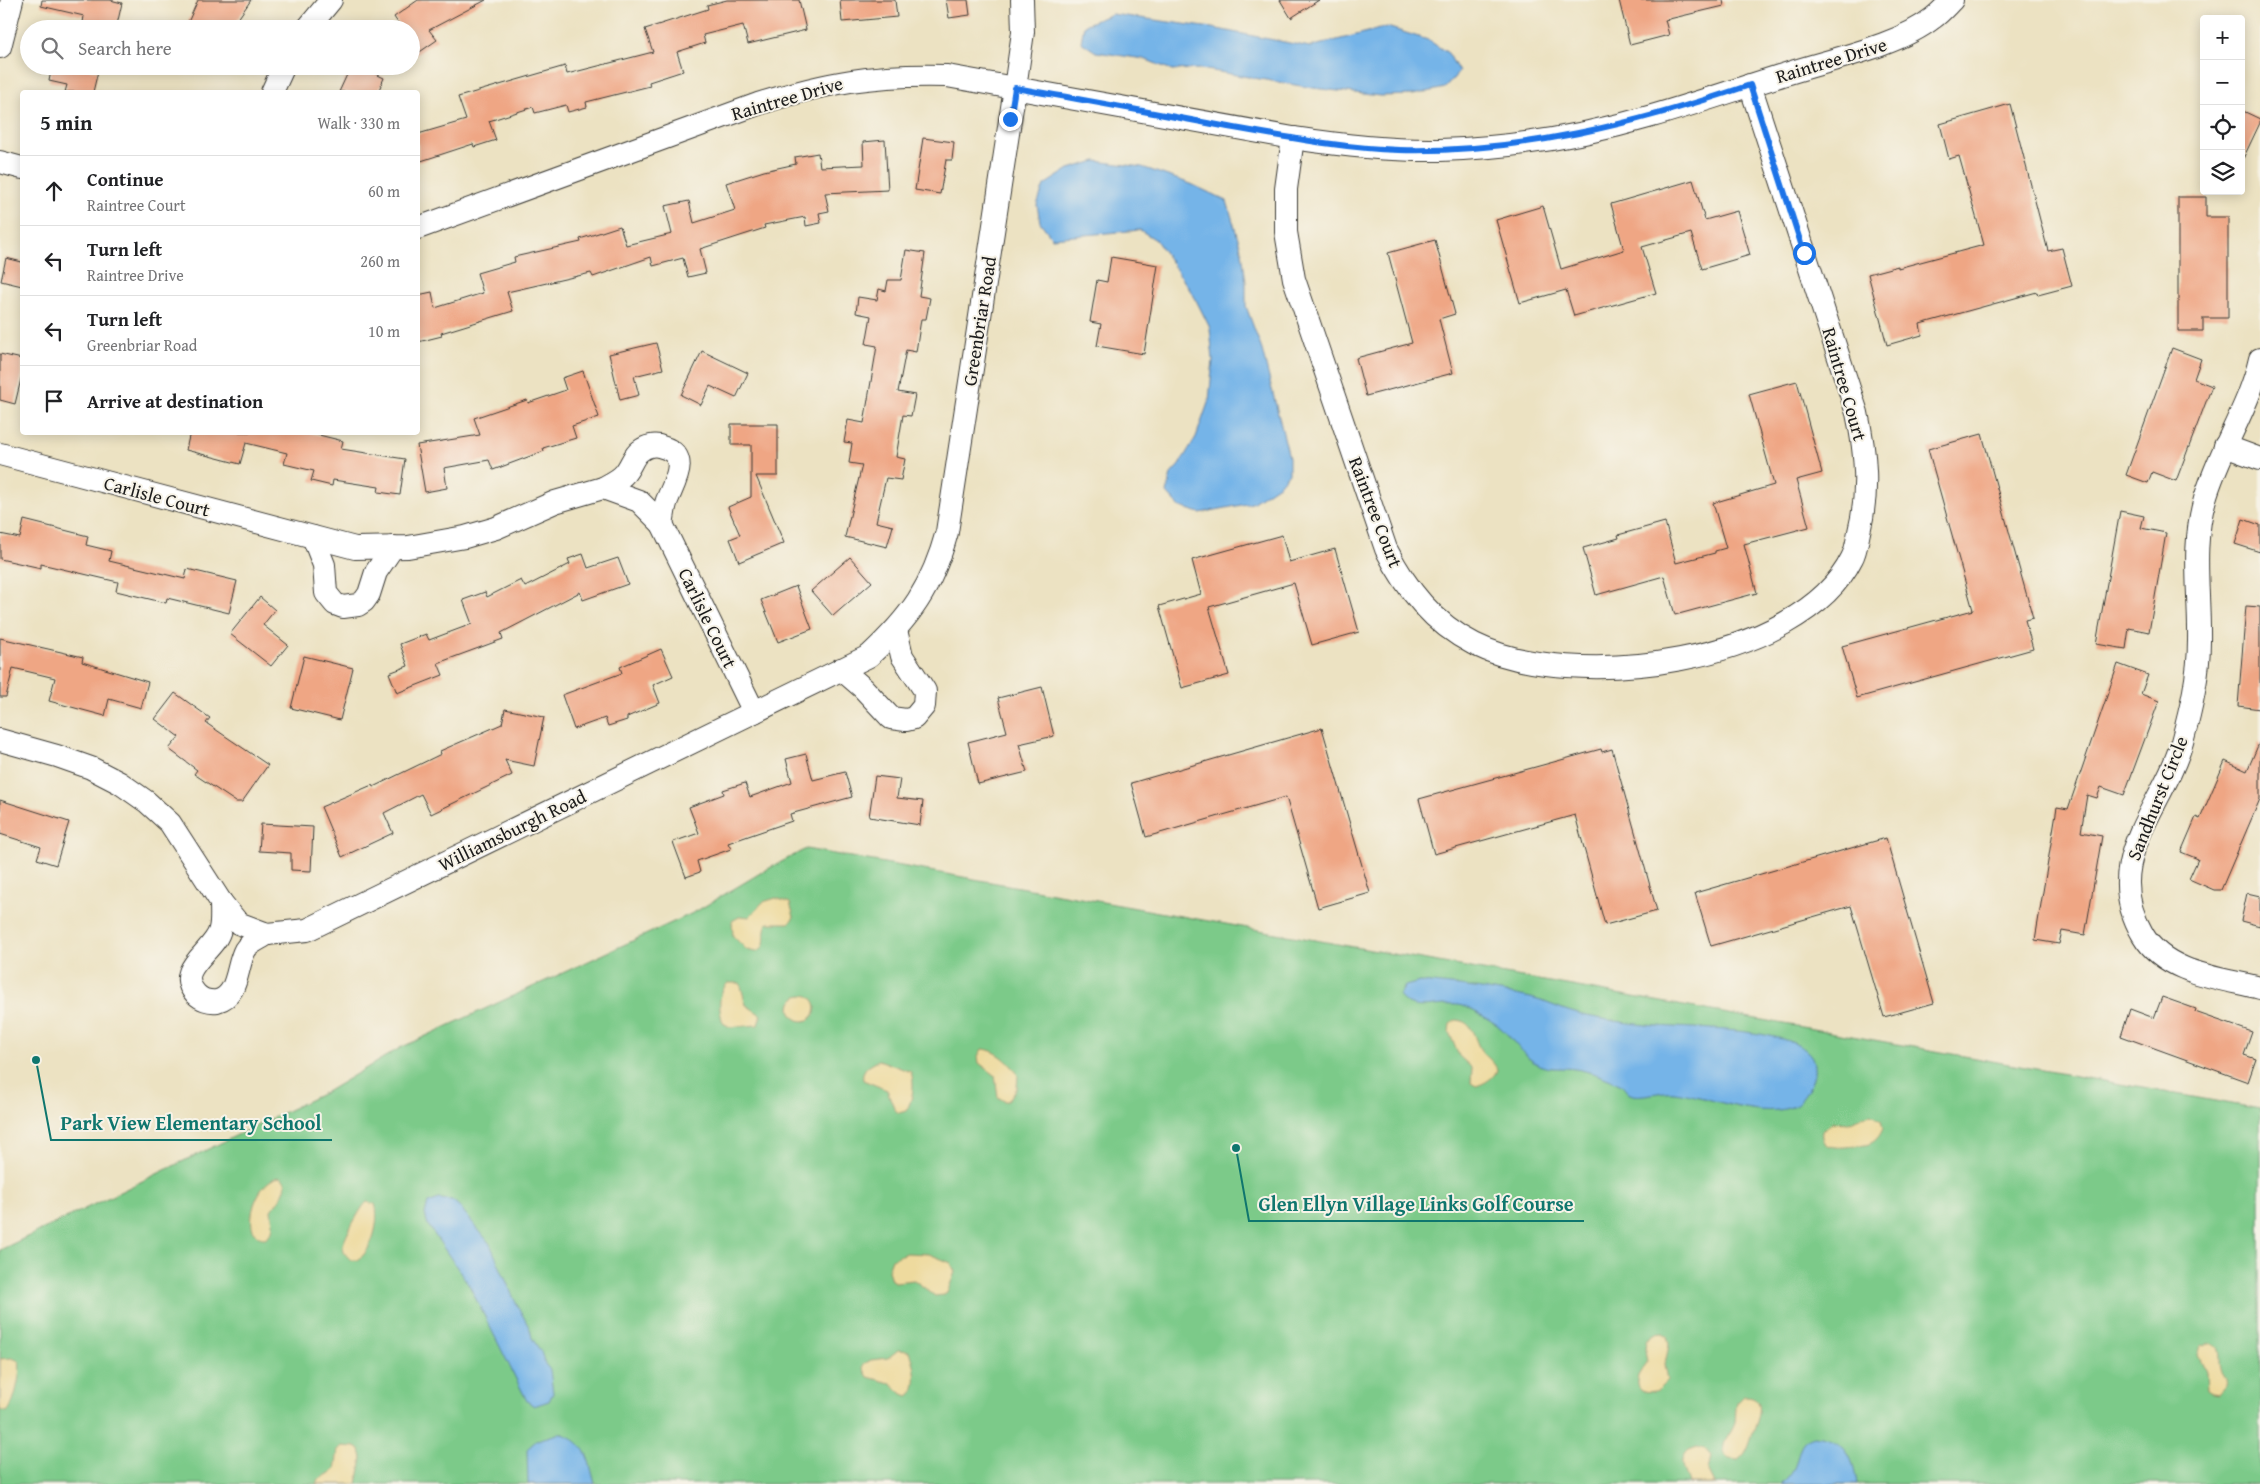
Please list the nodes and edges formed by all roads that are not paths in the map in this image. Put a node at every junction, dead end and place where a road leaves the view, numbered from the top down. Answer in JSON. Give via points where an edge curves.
{"nodes":[{"id":1,"x":12,"y":0,"type":"edge"},
{"id":2,"x":331,"y":0,"type":"edge"},
{"id":3,"x":1022,"y":0,"type":"edge"},
{"id":4,"x":1952,"y":0,"type":"edge"},
{"id":5,"x":315,"y":20,"type":"edge"},
{"id":6,"x":0,"y":47,"type":"edge"},
{"id":7,"x":280,"y":75,"type":"edge"},
{"id":8,"x":1750,"y":85,"type":"junction"},
{"id":9,"x":1015,"y":88,"type":"junction"},
{"id":10,"x":273,"y":90,"type":"edge"},
{"id":11,"x":1293,"y":138,"type":"junction"},
{"id":12,"x":0,"y":162,"type":"edge"},
{"id":13,"x":20,"y":167,"type":"edge"},
{"id":14,"x":420,"y":227,"type":"edge"},
{"id":15,"x":2260,"y":358,"type":"edge"},
{"id":16,"x":2225,"y":446,"type":"junction"},
{"id":17,"x":0,"y":454,"type":"edge"},
{"id":18,"x":2260,"y":458,"type":"edge"},
{"id":19,"x":603,"y":488,"type":"junction"},
{"id":20,"x":662,"y":524,"type":"junction"},
{"id":21,"x":314,"y":537,"type":"junction"},
{"id":22,"x":393,"y":547,"type":"junction"},
{"id":23,"x":896,"y":630,"type":"junction"},
{"id":24,"x":841,"y":669,"type":"junction"},
{"id":25,"x":754,"y":712,"type":"junction"},
{"id":26,"x":0,"y":740,"type":"edge"},
{"id":27,"x":221,"y":902,"type":"junction"},
{"id":28,"x":267,"y":934,"type":"junction"},
{"id":29,"x":2260,"y":988,"type":"edge"}],
"edges":[{"from":1,"to":6,"type":"street"},
{"from":2,"to":5,"type":"street"},
{"from":3,"to":9,"type":"street","name":"Greenbriar Road","via":[[1023,32]]},
{"from":4,"to":8,"type":"street","name":"Raintree Drive","via":[[1933,19],[1895,40]]},
{"from":7,"to":10,"type":"street"},
{"from":8,"to":11,"type":"street","name":"Raintree Drive","via":[[1650,117],[1515,144],[1398,150]]},
{"from":8,"to":11,"type":"street","name":"Raintree Court","via":[[1857,413],[1864,444],[1865,508],[1853,557],[1833,588],[1776,627],[1708,654],[1673,662],[1600,668],[1563,666],[1501,655],[1450,630],[1416,598],[1386,549],[1294,279],[1286,232],[1286,189]]},
{"from":9,"to":11,"type":"street","name":"Raintree Drive"},
{"from":9,"to":14,"type":"street","name":"Raintree Drive","via":[[947,76],[868,77],[831,83],[758,104]]},
{"from":9,"to":23,"type":"street","name":"Greenbriar Road","via":[[947,532],[929,583]]},
{"from":12,"to":13,"type":"street"},
{"from":15,"to":16,"type":"street","name":"Sandhurst Circle","via":[[2240,418]]},
{"from":16,"to":18,"type":"street"},
{"from":16,"to":29,"type":"street","name":"Sandhurst Circle","via":[[2204,499],[2197,540],[2199,643],[2189,715],[2170,774],[2132,849],[2128,894],[2143,936],[2169,961],[2188,970]]},
{"from":17,"to":21,"type":"street","name":"Carlisle Court"},
{"from":19,"to":20,"type":"street","name":"Carlisle Court","via":[[639,501]]},
{"from":19,"to":20,"type":"street","name":"Carlisle Court","via":[[624,475],[638,452],[645,447],[669,450],[675,456],[680,471],[667,500]]},
{"from":19,"to":22,"type":"street","name":"Carlisle Court","via":[[555,502],[496,528],[466,537],[408,548]]},
{"from":20,"to":25,"type":"street","name":"Carlisle Court"},
{"from":21,"to":22,"type":"street","name":"Carlisle Court","via":[[355,548]]},
{"from":21,"to":22,"type":"street","via":[[324,565],[326,592],[335,604],[343,607],[364,601],[376,572]]},
{"from":23,"to":24,"type":"street","name":"Greenbriar Road","via":[[869,656]]},
{"from":23,"to":24,"type":"street","via":[[902,656],[925,691],[924,706],[914,718],[891,718]]},
{"from":24,"to":25,"type":"street","name":"Greenbriar Road"},
{"from":25,"to":28,"type":"street","name":"Williamsburgh Road","via":[[307,930]]},
{"from":26,"to":27,"type":"street","name":"Williamsburgh Road","via":[[91,768],[147,802],[170,823]]},
{"from":27,"to":28,"type":"street","name":"Williamsburgh Road","via":[[238,923]]},
{"from":27,"to":28,"type":"street","name":"Williamsburgh Road","via":[[220,930],[213,946],[195,962],[189,975],[197,996],[211,1001],[225,997],[234,986],[246,948]]}]}
